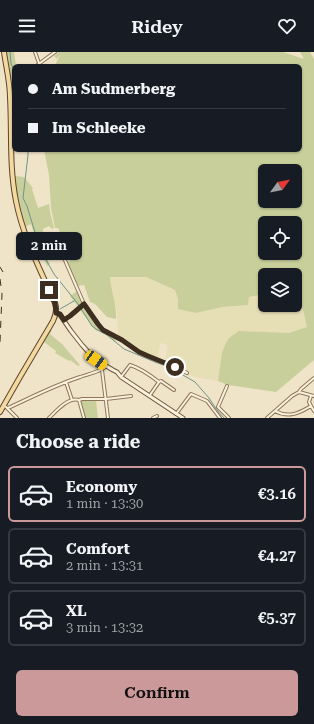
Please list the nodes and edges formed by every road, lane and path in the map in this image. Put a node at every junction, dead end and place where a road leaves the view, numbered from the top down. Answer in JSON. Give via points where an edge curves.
{"nodes":[{"id":1,"x":4,"y":52,"type":"edge"},
{"id":2,"x":35,"y":52,"type":"edge"},
{"id":3,"x":55,"y":52,"type":"edge"},
{"id":4,"x":39,"y":63,"type":"joint"},
{"id":5,"x":12,"y":83,"type":"edge"},
{"id":6,"x":9,"y":84,"type":"junction"},
{"id":7,"x":57,"y":239,"type":"dead end"},
{"id":8,"x":84,"y":305,"type":"junction"},
{"id":9,"x":56,"y":313,"type":"junction"},
{"id":10,"x":64,"y":320,"type":"junction"},
{"id":11,"x":106,"y":366,"type":"junction"},
{"id":12,"x":102,"y":370,"type":"junction"},
{"id":13,"x":187,"y":373,"type":"dead end"},
{"id":14,"x":120,"y":375,"type":"junction"},
{"id":15,"x":314,"y":378,"type":"edge"},
{"id":16,"x":66,"y":382,"type":"junction"},
{"id":17,"x":159,"y":382,"type":"junction"},
{"id":18,"x":227,"y":386,"type":"dead end"},
{"id":19,"x":174,"y":390,"type":"dead end"},
{"id":20,"x":299,"y":392,"type":"junction"},
{"id":21,"x":131,"y":396,"type":"dead end"},
{"id":22,"x":150,"y":396,"type":"junction"},
{"id":23,"x":311,"y":396,"type":"junction"},
{"id":24,"x":314,"y":396,"type":"edge"},
{"id":25,"x":106,"y":399,"type":"junction"},
{"id":26,"x":72,"y":400,"type":"junction"},
{"id":27,"x":79,"y":400,"type":"junction"},
{"id":28,"x":4,"y":405,"type":"junction"},
{"id":29,"x":311,"y":406,"type":"junction"},
{"id":30,"x":9,"y":408,"type":"junction"},
{"id":31,"x":275,"y":411,"type":"junction"},
{"id":32,"x":314,"y":411,"type":"edge"},
{"id":33,"x":0,"y":412,"type":"edge"},
{"id":34,"x":176,"y":414,"type":"junction"},
{"id":35,"x":157,"y":416,"type":"dead end"},
{"id":36,"x":17,"y":418,"type":"edge"},
{"id":37,"x":49,"y":418,"type":"edge"},
{"id":38,"x":84,"y":418,"type":"edge"},
{"id":39,"x":108,"y":418,"type":"edge"},
{"id":40,"x":153,"y":418,"type":"edge"},
{"id":41,"x":183,"y":418,"type":"edge"},
{"id":42,"x":220,"y":418,"type":"edge"},
{"id":43,"x":229,"y":418,"type":"edge"},
{"id":44,"x":267,"y":418,"type":"edge"}],
"edges":[{"from":1,"to":6,"type":"main road"},
{"from":2,"to":4,"type":"street"},
{"from":3,"to":4,"type":"street"},
{"from":5,"to":6,"type":"street"},
{"from":6,"to":9,"type":"main road","via":[[11,158],[19,215],[55,303]]},
{"from":7,"to":8,"type":"street"},
{"from":8,"to":10,"type":"street"},
{"from":8,"to":13,"type":"street","via":[[103,330],[139,352]]},
{"from":9,"to":10,"type":"main road"},
{"from":9,"to":28,"type":"main road"},
{"from":10,"to":11,"type":"main road","via":[[82,345],[96,360]]},
{"from":11,"to":12,"type":"street"},
{"from":11,"to":14,"type":"main road"},
{"from":12,"to":16,"type":"street"},
{"from":12,"to":25,"type":"street"},
{"from":14,"to":17,"type":"street","via":[[130,365]]},
{"from":14,"to":22,"type":"main road"},
{"from":15,"to":20,"type":"street"},
{"from":16,"to":26,"type":"street"},
{"from":16,"to":30,"type":"street"},
{"from":17,"to":19,"type":"street"},
{"from":17,"to":22,"type":"street"},
{"from":18,"to":43,"type":"street","via":[[218,407]]},
{"from":20,"to":23,"type":"street"},
{"from":20,"to":31,"type":"street"},
{"from":21,"to":25,"type":"street"},
{"from":22,"to":34,"type":"main road"},
{"from":23,"to":24,"type":"street"},
{"from":23,"to":29,"type":"street"},
{"from":25,"to":27,"type":"street"},
{"from":25,"to":39,"type":"street"},
{"from":26,"to":27,"type":"street"},
{"from":26,"to":37,"type":"street"},
{"from":27,"to":38,"type":"street"},
{"from":28,"to":30,"type":"street"},
{"from":28,"to":33,"type":"main road"},
{"from":29,"to":31,"type":"street","via":[[290,418]]},
{"from":29,"to":32,"type":"street"},
{"from":30,"to":36,"type":"street"},
{"from":31,"to":44,"type":"street"},
{"from":34,"to":41,"type":"main road"},
{"from":34,"to":42,"type":"street","via":[[190,394],[207,401]]},
{"from":35,"to":40,"type":"street"}]}
